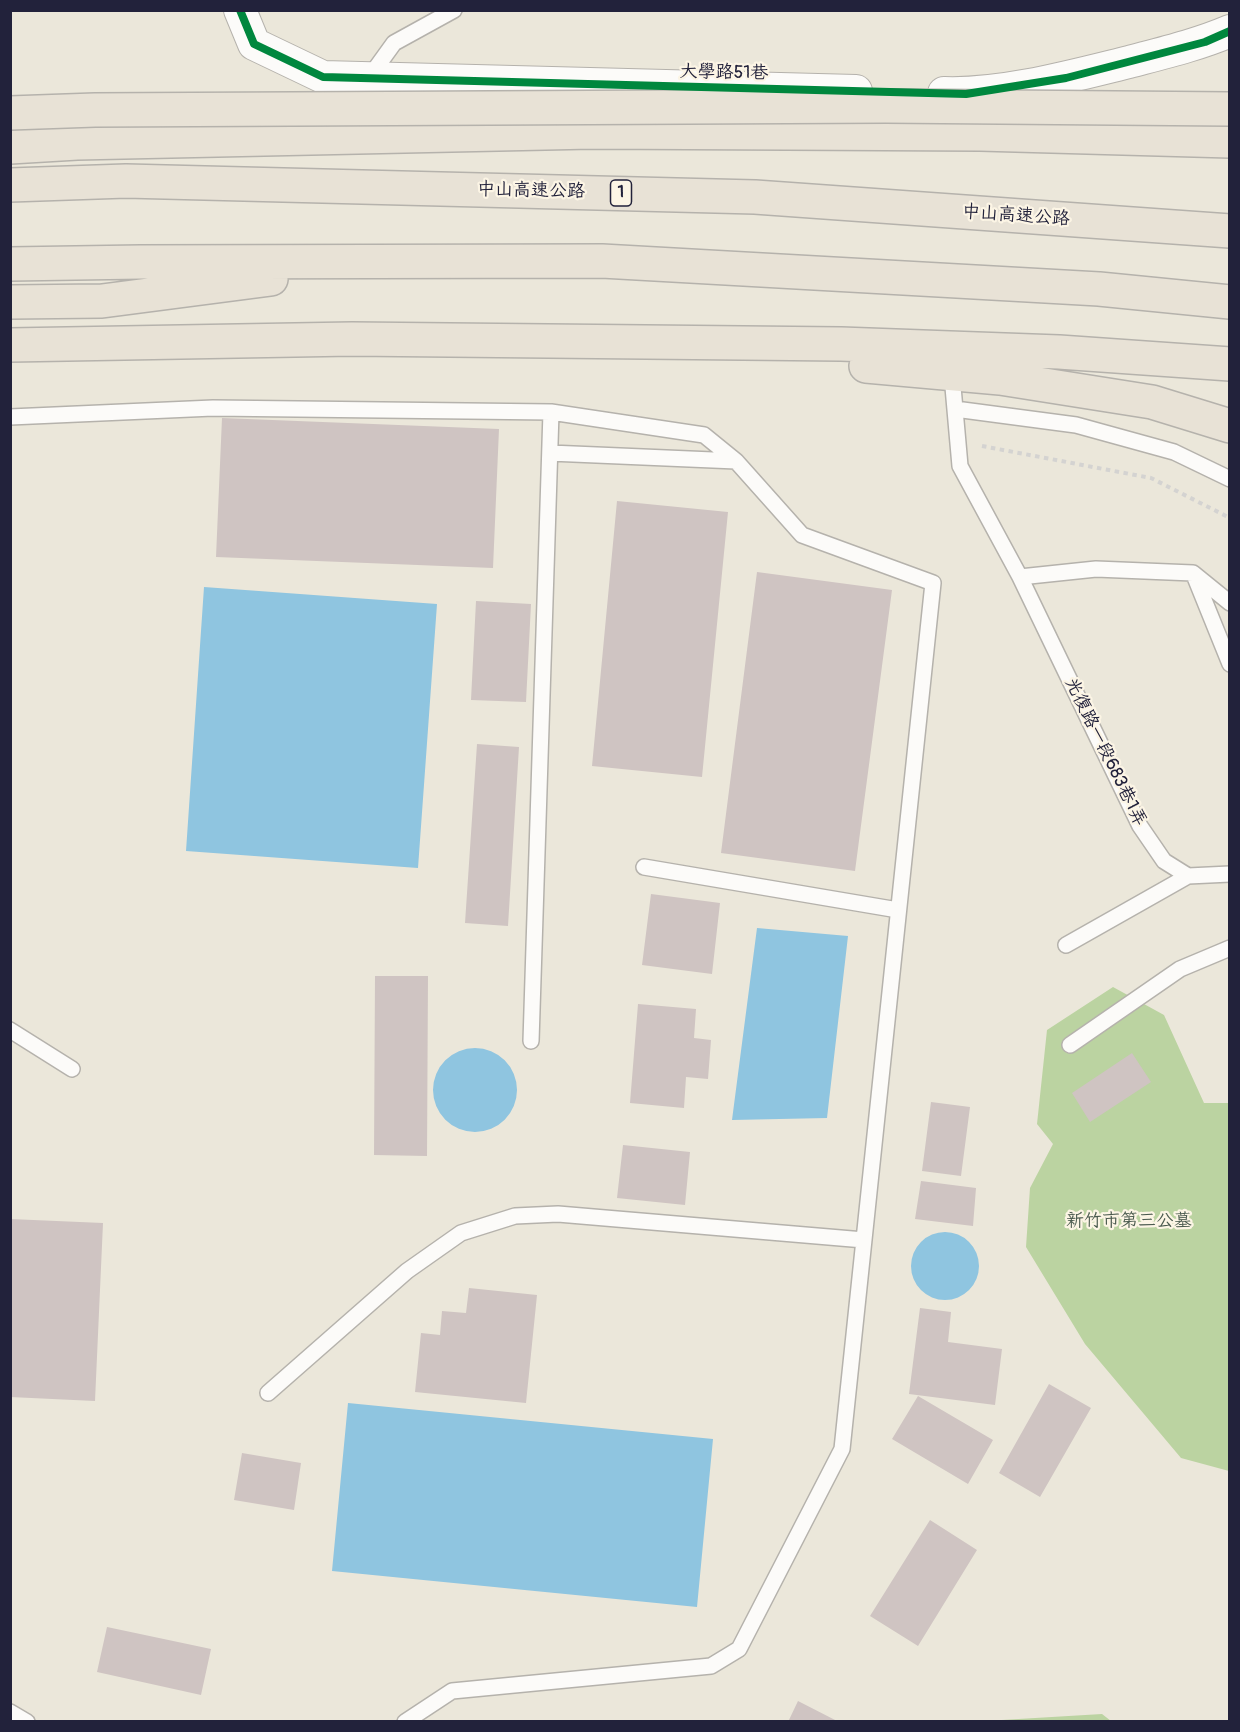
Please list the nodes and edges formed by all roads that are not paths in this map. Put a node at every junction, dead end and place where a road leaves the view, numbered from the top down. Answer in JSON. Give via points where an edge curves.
{"nodes":[{"id":1,"x":240,"y":10,"type":"edge"},
{"id":2,"x":454,"y":10,"type":"edge"},
{"id":3,"x":1222,"y":38,"type":"edge"},
{"id":4,"x":368,"y":79,"type":"junction"},
{"id":5,"x":1230,"y":109,"type":"edge"},
{"id":6,"x":10,"y":113,"type":"edge"},
{"id":7,"x":1230,"y":141,"type":"edge"},
{"id":8,"x":10,"y":147,"type":"edge"},
{"id":9,"x":10,"y":186,"type":"edge"},
{"id":10,"x":1230,"y":231,"type":"edge"},
{"id":11,"x":406,"y":261,"type":"junction"},
{"id":12,"x":10,"y":264,"type":"edge"},
{"id":13,"x":10,"y":302,"type":"edge"},
{"id":14,"x":1230,"y":302,"type":"edge"},
{"id":15,"x":598,"y":342,"type":"junction"},
{"id":16,"x":10,"y":345,"type":"edge"},
{"id":17,"x":1230,"y":364,"type":"edge"},
{"id":18,"x":953,"y":387,"type":"dead end"},
{"id":19,"x":955,"y":409,"type":"junction"},
{"id":20,"x":551,"y":412,"type":"junction"},
{"id":21,"x":10,"y":417,"type":"edge"},
{"id":22,"x":1230,"y":426,"type":"edge"},
{"id":23,"x":550,"y":453,"type":"junction"},
{"id":24,"x":736,"y":461,"type":"junction"},
{"id":25,"x":1230,"y":479,"type":"edge"},
{"id":26,"x":1193,"y":573,"type":"junction"},
{"id":27,"x":1020,"y":577,"type":"junction"},
{"id":28,"x":1230,"y":603,"type":"edge"},
{"id":29,"x":1230,"y":664,"type":"edge"},
{"id":30,"x":644,"y":867,"type":"dead end"},
{"id":31,"x":1230,"y":874,"type":"edge"},
{"id":32,"x":1188,"y":876,"type":"junction"},
{"id":33,"x":898,"y":910,"type":"junction"},
{"id":34,"x":1066,"y":945,"type":"dead end"},
{"id":35,"x":1230,"y":948,"type":"edge"},
{"id":36,"x":10,"y":1030,"type":"edge"},
{"id":37,"x":531,"y":1041,"type":"dead end"},
{"id":38,"x":1070,"y":1045,"type":"dead end"},
{"id":39,"x":72,"y":1069,"type":"dead end"},
{"id":40,"x":864,"y":1240,"type":"junction"},
{"id":41,"x":268,"y":1393,"type":"dead end"},
{"id":42,"x":10,"y":1712,"type":"edge"},
{"id":43,"x":27,"y":1722,"type":"edge"},
{"id":44,"x":405,"y":1722,"type":"edge"}],
"edges":[{"from":1,"to":4,"type":"street","name":"大學路51巷","via":[[254,44],[322,77]]},
{"from":2,"to":4,"type":"lane","via":[[394,43]]},
{"from":3,"to":4,"type":"street","name":"大學路51巷","via":[[1066,78],[966,94]]},
{"from":5,"to":6,"type":"highway","bridge":true,"via":[[873,106]]},
{"from":7,"to":8,"type":"highway","via":[[592,132]]},
{"from":9,"to":10,"type":"highway","name":"中山高速公路","number":"1","via":[[126,182],[755,196]]},
{"from":11,"to":12,"type":"highway"},
{"from":11,"to":13,"type":"highway","via":[[102,301]]},
{"from":11,"to":14,"type":"highway","via":[[602,261],[1099,289]]},
{"from":15,"to":16,"type":"highway","via":[[352,339]]},
{"from":15,"to":17,"type":"highway","via":[[842,344],[1059,352]]},
{"from":15,"to":22,"type":"highway","via":[[1000,378],[1152,402]]},
{"from":18,"to":19,"type":"lane","name":"光復路一段683巷1弄"},
{"from":19,"to":25,"type":"lane","via":[[1076,424],[1174,452]]},
{"from":19,"to":27,"type":"lane","name":"光復路一段683巷1弄","via":[[960,466]]},
{"from":20,"to":21,"type":"lane","via":[[213,408]]},
{"from":20,"to":23,"type":"lane"},
{"from":20,"to":24,"type":"lane","via":[[704,435]]},
{"from":23,"to":24,"type":"lane"},
{"from":23,"to":37,"type":"lane"},
{"from":24,"to":33,"type":"lane","via":[[802,535],[933,583]]},
{"from":26,"to":27,"type":"lane","via":[[1096,569]]},
{"from":26,"to":28,"type":"lane"},
{"from":26,"to":29,"type":"lane"},
{"from":27,"to":32,"type":"lane","name":"光復路一段683巷1弄","via":[[1140,826],[1164,861]]},
{"from":30,"to":33,"type":"lane"},
{"from":31,"to":32,"type":"lane"},
{"from":32,"to":34,"type":"lane"},
{"from":33,"to":40,"type":"lane"},
{"from":35,"to":38,"type":"lane","via":[[1180,969]]},
{"from":36,"to":39,"type":"lane"},
{"from":40,"to":41,"type":"lane","via":[[558,1214],[515,1216],[461,1233],[407,1271]]},
{"from":40,"to":44,"type":"lane","via":[[842,1449],[739,1649],[711,1666],[452,1691]]},
{"from":42,"to":43,"type":"lane"}]}
